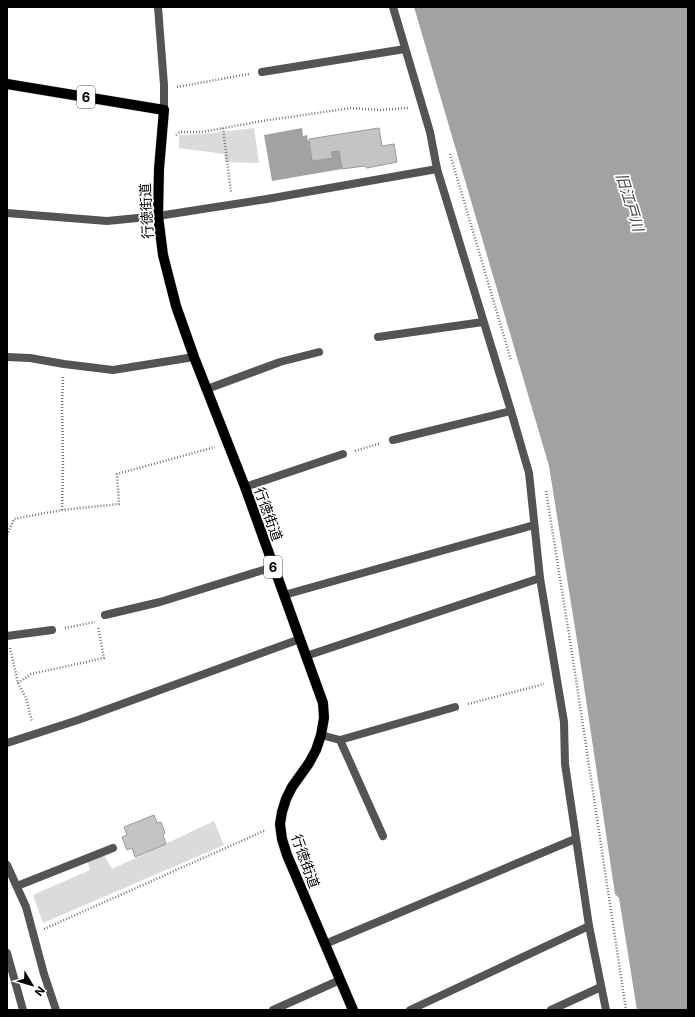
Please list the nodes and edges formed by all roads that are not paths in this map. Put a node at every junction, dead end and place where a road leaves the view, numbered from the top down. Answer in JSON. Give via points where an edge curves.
{"nodes":[{"id":1,"x":158,"y":7,"type":"edge"},
{"id":2,"x":393,"y":7,"type":"edge"},
{"id":3,"x":405,"y":49,"type":"junction"},
{"id":4,"x":262,"y":72,"type":"road end"},
{"id":5,"x":7,"y":84,"type":"edge"},
{"id":6,"x":164,"y":110,"type":"junction"},
{"id":7,"x":437,"y":169,"type":"junction"},
{"id":8,"x":7,"y":213,"type":"edge"},
{"id":9,"x":158,"y":216,"type":"junction"},
{"id":10,"x":483,"y":322,"type":"junction"},
{"id":11,"x":378,"y":337,"type":"dead end"},
{"id":12,"x":319,"y":352,"type":"dead end"},
{"id":13,"x":194,"y":357,"type":"junction"},
{"id":14,"x":7,"y":358,"type":"edge"},
{"id":15,"x":207,"y":389,"type":"junction"},
{"id":16,"x":511,"y":411,"type":"junction"},
{"id":17,"x":393,"y":440,"type":"road end"},
{"id":18,"x":343,"y":454,"type":"road end"},
{"id":19,"x":245,"y":487,"type":"junction"},
{"id":20,"x":534,"y":525,"type":"junction"},
{"id":21,"x":274,"y":567,"type":"junction"},
{"id":22,"x":540,"y":578,"type":"junction"},
{"id":23,"x":284,"y":595,"type":"junction"},
{"id":24,"x":105,"y":615,"type":"dead end"},
{"id":25,"x":52,"y":630,"type":"road end"},
{"id":26,"x":7,"y":636,"type":"edge"},
{"id":27,"x":300,"y":639,"type":"junction"},
{"id":28,"x":306,"y":656,"type":"junction"},
{"id":29,"x":455,"y":707,"type":"road end"},
{"id":30,"x":321,"y":735,"type":"junction"},
{"id":31,"x":340,"y":740,"type":"junction"},
{"id":32,"x":7,"y":743,"type":"edge"},
{"id":33,"x":383,"y":836,"type":"dead end"},
{"id":34,"x":576,"y":839,"type":"junction"},
{"id":35,"x":112,"y":848,"type":"dead end"},
{"id":36,"x":7,"y":866,"type":"edge"},
{"id":37,"x":17,"y":886,"type":"junction"},
{"id":38,"x":589,"y":926,"type":"junction"},
{"id":39,"x":325,"y":944,"type":"junction"},
{"id":40,"x":7,"y":953,"type":"edge"},
{"id":41,"x":340,"y":980,"type":"junction"},
{"id":42,"x":601,"y":986,"type":"junction"},
{"id":43,"x":23,"y":1010,"type":"edge"},
{"id":44,"x":56,"y":1010,"type":"edge"},
{"id":45,"x":273,"y":1010,"type":"edge"},
{"id":46,"x":353,"y":1010,"type":"edge"},
{"id":47,"x":410,"y":1010,"type":"edge"},
{"id":48,"x":551,"y":1010,"type":"edge"},
{"id":49,"x":606,"y":1010,"type":"edge"}],
"edges":[{"from":1,"to":6,"type":"street","name":"行徳街道"},
{"from":2,"to":3,"type":"street"},
{"from":3,"to":4,"type":"street"},
{"from":3,"to":7,"type":"street","via":[[430,132]]},
{"from":5,"to":6,"type":"main road","number":"6"},
{"from":6,"to":9,"type":"main road","name":"行徳街道","number":"6"},
{"from":7,"to":9,"type":"street"},
{"from":7,"to":10,"type":"street"},
{"from":8,"to":9,"type":"street","via":[[107,221]]},
{"from":9,"to":13,"type":"main road","name":"行徳街道","number":"6","via":[[163,255],[176,306]]},
{"from":10,"to":11,"type":"street"},
{"from":10,"to":16,"type":"street"},
{"from":12,"to":15,"type":"street","via":[[280,362]]},
{"from":13,"to":14,"type":"street","via":[[113,370],[30,358]]},
{"from":13,"to":15,"type":"main road","name":"行徳街道","number":"6"},
{"from":15,"to":19,"type":"main road","name":"行徳街道","number":"6"},
{"from":16,"to":17,"type":"street"},
{"from":16,"to":20,"type":"street","via":[[529,473]]},
{"from":18,"to":19,"type":"street"},
{"from":19,"to":21,"type":"main road","name":"行徳街道","number":"6"},
{"from":20,"to":22,"type":"street"},
{"from":20,"to":23,"type":"street"},
{"from":21,"to":23,"type":"main road","name":"行徳街道","number":"6"},
{"from":21,"to":24,"type":"street","via":[[160,602]]},
{"from":22,"to":28,"type":"street"},
{"from":22,"to":34,"type":"street","via":[[564,722],[564,764]]},
{"from":23,"to":27,"type":"main road","name":"行徳街道","number":"6"},
{"from":25,"to":26,"type":"street"},
{"from":27,"to":28,"type":"main road","name":"行徳街道","number":"6"},
{"from":27,"to":32,"type":"street","via":[[78,720]]},
{"from":28,"to":30,"type":"main road","name":"行徳街道","number":"6","via":[[323,703]]},
{"from":29,"to":31,"type":"street"},
{"from":30,"to":31,"type":"street"},
{"from":30,"to":39,"type":"main road","name":"行徳街道","number":"6","via":[[309,763],[286,799],[280,824],[287,855]]},
{"from":31,"to":33,"type":"street"},
{"from":34,"to":38,"type":"street"},
{"from":34,"to":39,"type":"street"},
{"from":35,"to":37,"type":"street"},
{"from":36,"to":37,"type":"street"},
{"from":37,"to":44,"type":"street","via":[[26,907]]},
{"from":38,"to":42,"type":"street"},
{"from":38,"to":47,"type":"street"},
{"from":39,"to":41,"type":"main road","name":"行徳街道","number":"6"},
{"from":40,"to":43,"type":"street"},
{"from":41,"to":45,"type":"street"},
{"from":41,"to":46,"type":"main road","name":"行徳街道","number":"6"},
{"from":42,"to":48,"type":"street"},
{"from":42,"to":49,"type":"street"}]}
